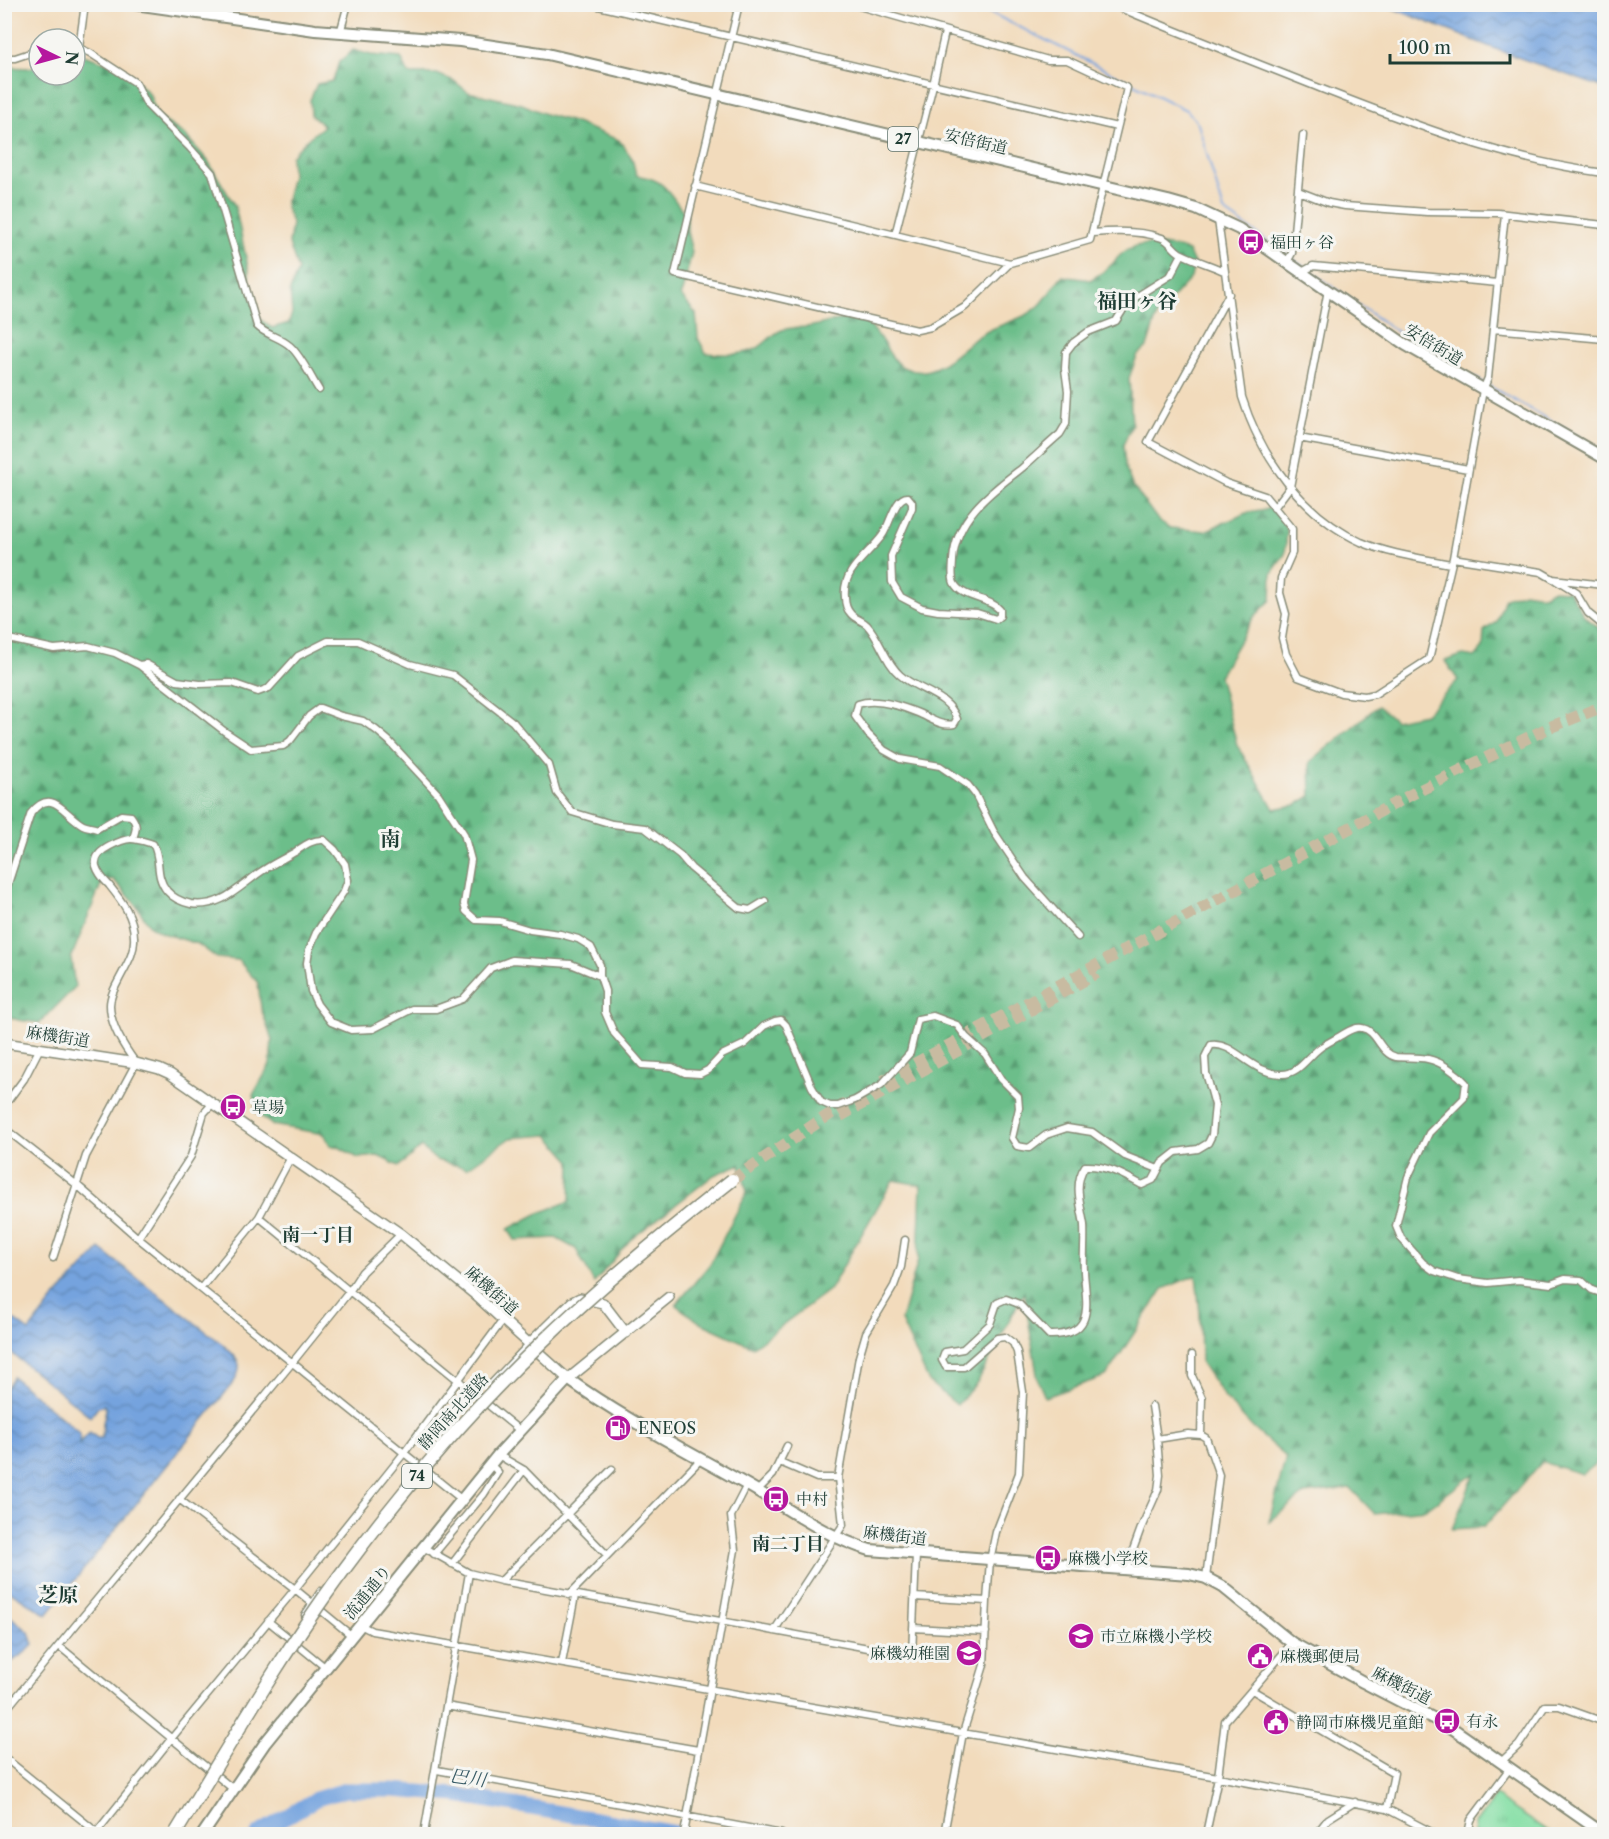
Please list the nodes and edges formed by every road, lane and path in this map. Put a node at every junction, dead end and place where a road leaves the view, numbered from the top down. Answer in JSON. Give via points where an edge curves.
{"nodes":[{"id":1,"x":85,"y":4,"type":"edge"},
{"id":2,"x":135,"y":4,"type":"edge"},
{"id":3,"x":348,"y":4,"type":"edge"},
{"id":4,"x":590,"y":4,"type":"edge"},
{"id":5,"x":739,"y":4,"type":"edge"},
{"id":6,"x":852,"y":4,"type":"edge"},
{"id":7,"x":1111,"y":4,"type":"edge"},
{"id":8,"x":81,"y":27,"type":"edge"},
{"id":9,"x":945,"y":32,"type":"junction"},
{"id":10,"x":340,"y":33,"type":"junction"},
{"id":11,"x":732,"y":37,"type":"junction"},
{"id":12,"x":87,"y":52,"type":"edge"},
{"id":13,"x":27,"y":54,"type":"edge"},
{"id":14,"x":4,"y":57,"type":"edge"},
{"id":15,"x":933,"y":85,"type":"junction"},
{"id":16,"x":718,"y":95,"type":"junction"},
{"id":17,"x":1117,"y":127,"type":"junction"},
{"id":18,"x":1303,"y":135,"type":"dead end"},
{"id":19,"x":918,"y":142,"type":"junction"},
{"id":20,"x":1605,"y":173,"type":"edge"},
{"id":21,"x":695,"y":186,"type":"junction"},
{"id":22,"x":1104,"y":186,"type":"junction"},
{"id":23,"x":1298,"y":191,"type":"junction"},
{"id":24,"x":1505,"y":214,"type":"junction"},
{"id":25,"x":1218,"y":219,"type":"junction"},
{"id":26,"x":1605,"y":225,"type":"edge"},
{"id":27,"x":1093,"y":233,"type":"junction"},
{"id":28,"x":895,"y":235,"type":"junction"},
{"id":29,"x":1182,"y":254,"type":"junction"},
{"id":30,"x":1287,"y":262,"type":"junction"},
{"id":31,"x":1010,"y":263,"type":"junction"},
{"id":32,"x":1224,"y":271,"type":"junction"},
{"id":33,"x":1302,"y":272,"type":"junction"},
{"id":34,"x":1498,"y":283,"type":"junction"},
{"id":35,"x":1328,"y":290,"type":"junction"},
{"id":36,"x":1229,"y":294,"type":"junction"},
{"id":37,"x":1493,"y":328,"type":"junction"},
{"id":38,"x":1605,"y":339,"type":"edge"},
{"id":39,"x":319,"y":390,"type":"dead end"},
{"id":40,"x":1483,"y":390,"type":"junction"},
{"id":41,"x":1299,"y":438,"type":"junction"},
{"id":42,"x":1605,"y":458,"type":"edge"},
{"id":43,"x":1468,"y":469,"type":"junction"},
{"id":44,"x":1290,"y":487,"type":"junction"},
{"id":45,"x":1274,"y":508,"type":"junction"},
{"id":46,"x":1451,"y":561,"type":"junction"},
{"id":47,"x":1553,"y":579,"type":"junction"},
{"id":48,"x":1605,"y":585,"type":"edge"},
{"id":49,"x":1605,"y":630,"type":"edge"},
{"id":50,"x":4,"y":638,"type":"edge"},
{"id":51,"x":139,"y":665,"type":"junction"},
{"id":52,"x":133,"y":838,"type":"junction"},
{"id":53,"x":4,"y":896,"type":"edge"},
{"id":54,"x":765,"y":901,"type":"dead end"},
{"id":55,"x":1078,"y":937,"type":"dead end"},
{"id":56,"x":600,"y":976,"type":"junction"},
{"id":57,"x":4,"y":1043,"type":"edge"},
{"id":58,"x":40,"y":1048,"type":"junction"},
{"id":59,"x":136,"y":1063,"type":"junction"},
{"id":60,"x":213,"y":1103,"type":"junction"},
{"id":61,"x":4,"y":1106,"type":"edge"},
{"id":62,"x":4,"y":1128,"type":"edge"},
{"id":63,"x":290,"y":1159,"type":"junction"},
{"id":64,"x":1158,"y":1169,"type":"junction"},
{"id":65,"x":77,"y":1185,"type":"junction"},
{"id":66,"x":259,"y":1217,"type":"junction"},
{"id":67,"x":401,"y":1234,"type":"junction"},
{"id":68,"x":138,"y":1238,"type":"junction"},
{"id":69,"x":905,"y":1240,"type":"dead end"},
{"id":70,"x":53,"y":1258,"type":"dead end"},
{"id":71,"x":201,"y":1288,"type":"junction"},
{"id":72,"x":349,"y":1292,"type":"junction"},
{"id":73,"x":1605,"y":1294,"type":"edge"},
{"id":74,"x":669,"y":1297,"type":"dead end"},
{"id":75,"x":503,"y":1320,"type":"junction"},
{"id":76,"x":626,"y":1333,"type":"junction"},
{"id":77,"x":530,"y":1344,"type":"junction"},
{"id":78,"x":1192,"y":1355,"type":"dead end"},
{"id":79,"x":292,"y":1363,"type":"junction"},
{"id":80,"x":568,"y":1379,"type":"junction"},
{"id":81,"x":457,"y":1380,"type":"junction"},
{"id":82,"x":479,"y":1398,"type":"junction"},
{"id":83,"x":1152,"y":1406,"type":"dead end"},
{"id":84,"x":519,"y":1430,"type":"junction"},
{"id":85,"x":1201,"y":1435,"type":"junction"},
{"id":86,"x":1157,"y":1439,"type":"junction"},
{"id":87,"x":787,"y":1446,"type":"dead end"},
{"id":88,"x":404,"y":1453,"type":"junction"},
{"id":89,"x":498,"y":1455,"type":"junction"},
{"id":90,"x":700,"y":1460,"type":"junction"},
{"id":91,"x":780,"y":1462,"type":"junction"},
{"id":92,"x":490,"y":1464,"type":"junction"},
{"id":93,"x":420,"y":1465,"type":"junction"},
{"id":94,"x":612,"y":1469,"type":"dead end"},
{"id":95,"x":524,"y":1470,"type":"junction"},
{"id":96,"x":838,"y":1478,"type":"junction"},
{"id":97,"x":752,"y":1488,"type":"junction"},
{"id":98,"x":179,"y":1499,"type":"junction"},
{"id":99,"x":461,"y":1499,"type":"junction"},
{"id":100,"x":567,"y":1514,"type":"junction"},
{"id":101,"x":837,"y":1537,"type":"junction"},
{"id":102,"x":423,"y":1547,"type":"junction"},
{"id":103,"x":434,"y":1554,"type":"junction"},
{"id":104,"x":916,"y":1554,"type":"junction"},
{"id":105,"x":608,"y":1555,"type":"junction"},
{"id":106,"x":990,"y":1560,"type":"junction"},
{"id":107,"x":452,"y":1564,"type":"junction"},
{"id":108,"x":1125,"y":1570,"type":"junction"},
{"id":109,"x":469,"y":1573,"type":"junction"},
{"id":110,"x":1206,"y":1578,"type":"junction"},
{"id":111,"x":501,"y":1581,"type":"junction"},
{"id":112,"x":295,"y":1589,"type":"junction"},
{"id":113,"x":572,"y":1595,"type":"junction"},
{"id":114,"x":914,"y":1597,"type":"junction"},
{"id":115,"x":987,"y":1601,"type":"junction"},
{"id":116,"x":312,"y":1603,"type":"junction"},
{"id":117,"x":721,"y":1620,"type":"junction"},
{"id":118,"x":268,"y":1622,"type":"junction"},
{"id":119,"x":360,"y":1625,"type":"junction"},
{"id":120,"x":913,"y":1628,"type":"junction"},
{"id":121,"x":774,"y":1631,"type":"junction"},
{"id":122,"x":986,"y":1632,"type":"junction"},
{"id":123,"x":352,"y":1636,"type":"junction"},
{"id":124,"x":290,"y":1639,"type":"junction"},
{"id":125,"x":1292,"y":1643,"type":"junction"},
{"id":126,"x":457,"y":1645,"type":"junction"},
{"id":127,"x":59,"y":1646,"type":"junction"},
{"id":128,"x":562,"y":1663,"type":"junction"},
{"id":129,"x":326,"y":1668,"type":"junction"},
{"id":130,"x":709,"y":1689,"type":"junction"},
{"id":131,"x":1252,"y":1690,"type":"junction"},
{"id":132,"x":446,"y":1706,"type":"junction"},
{"id":133,"x":4,"y":1712,"type":"edge"},
{"id":134,"x":1605,"y":1722,"type":"edge"},
{"id":135,"x":963,"y":1733,"type":"junction"},
{"id":136,"x":171,"y":1739,"type":"junction"},
{"id":137,"x":698,"y":1750,"type":"junction"},
{"id":138,"x":4,"y":1756,"type":"edge"},
{"id":139,"x":1506,"y":1765,"type":"junction"},
{"id":140,"x":209,"y":1770,"type":"junction"},
{"id":141,"x":437,"y":1770,"type":"junction"},
{"id":142,"x":1218,"y":1777,"type":"junction"},
{"id":143,"x":233,"y":1789,"type":"junction"},
{"id":144,"x":1355,"y":1802,"type":"junction"},
{"id":145,"x":1387,"y":1809,"type":"junction"},
{"id":146,"x":687,"y":1816,"type":"junction"},
{"id":147,"x":97,"y":1834,"type":"edge"},
{"id":148,"x":168,"y":1834,"type":"edge"},
{"id":149,"x":175,"y":1834,"type":"edge"},
{"id":150,"x":180,"y":1834,"type":"edge"},
{"id":151,"x":204,"y":1834,"type":"edge"},
{"id":152,"x":424,"y":1834,"type":"edge"},
{"id":153,"x":684,"y":1834,"type":"edge"},
{"id":154,"x":782,"y":1834,"type":"edge"},
{"id":155,"x":944,"y":1834,"type":"edge"},
{"id":156,"x":1206,"y":1834,"type":"edge"},
{"id":157,"x":1316,"y":1834,"type":"edge"},
{"id":158,"x":1435,"y":1834,"type":"edge"},
{"id":159,"x":1468,"y":1834,"type":"edge"},
{"id":160,"x":1605,"y":1834,"type":"edge"}],
"edges":[{"from":1,"to":8,"type":"street"},
{"from":2,"to":10,"type":"main road","name":"安倍街道","number":"27"},
{"from":3,"to":10,"type":"street"},
{"from":4,"to":11,"type":"street"},
{"from":5,"to":11,"type":"street"},
{"from":6,"to":9,"type":"street"},
{"from":7,"to":20,"type":"street","via":[[1415,125],[1503,153]]},
{"from":9,"to":15,"type":"street"},
{"from":9,"to":17,"type":"street","via":[[1048,60],[1067,60],[1127,88]]},
{"from":10,"to":16,"type":"main road","name":"安倍街道","number":"27","via":[[460,40],[547,54]]},
{"from":11,"to":15,"type":"street"},
{"from":11,"to":16,"type":"street"},
{"from":12,"to":39,"type":"street","via":[[136,83],[147,105],[212,173],[257,326],[289,345]]},
{"from":13,"to":14,"type":"street"},
{"from":15,"to":17,"type":"street"},
{"from":15,"to":19,"type":"street"},
{"from":16,"to":19,"type":"main road","name":"安倍街道","number":"27"},
{"from":16,"to":21,"type":"street"},
{"from":17,"to":22,"type":"street"},
{"from":18,"to":23,"type":"street"},
{"from":19,"to":22,"type":"main road","name":"安倍街道","number":"27"},
{"from":19,"to":28,"type":"street"},
{"from":21,"to":28,"type":"street"},
{"from":21,"to":31,"type":"street","via":[[675,274],[682,277],[917,330],[931,327],[965,307]]},
{"from":22,"to":25,"type":"main road","name":"安倍街道","number":"27","via":[[1196,209]]},
{"from":22,"to":27,"type":"street"},
{"from":23,"to":24,"type":"street","via":[[1345,206]]},
{"from":23,"to":30,"type":"street","via":[[1292,253]]},
{"from":24,"to":26,"type":"street"},
{"from":24,"to":34,"type":"street"},
{"from":25,"to":30,"type":"main road","name":"安倍街道","number":"27","via":[[1239,228]]},
{"from":25,"to":32,"type":"street"},
{"from":27,"to":29,"type":"street","via":[[1118,231],[1154,236],[1165,239]]},
{"from":27,"to":31,"type":"street","via":[[1090,240]]},
{"from":28,"to":31,"type":"street"},
{"from":29,"to":32,"type":"street"},
{"from":29,"to":55,"type":"street","via":[[1171,275],[1128,302],[1116,321],[1073,343],[1066,352],[1066,424],[1060,434],[979,504],[960,534],[954,552],[954,584],[996,606],[1000,616],[996,619],[977,613],[922,608],[901,597],[892,582],[891,556],[912,508],[908,497],[898,501],[882,536],[854,567],[844,590],[851,614],[866,624],[900,676],[937,695],[957,719],[946,726],[916,712],[867,701],[858,704],[855,716],[884,750],[900,759],[940,766],[968,785],[1025,878]]},
{"from":30,"to":33,"type":"main road","name":"安倍街道","number":"27"},
{"from":32,"to":36,"type":"street"},
{"from":33,"to":34,"type":"street","via":[[1313,266]]},
{"from":33,"to":35,"type":"main road","name":"安倍街道","number":"27"},
{"from":34,"to":37,"type":"street"},
{"from":35,"to":40,"type":"main road","name":"安倍街道","number":"27","via":[[1406,345]]},
{"from":35,"to":41,"type":"street"},
{"from":36,"to":44,"type":"street","via":[[1242,398],[1260,442]]},
{"from":36,"to":45,"type":"street","via":[[1148,442],[1226,483],[1265,496]]},
{"from":37,"to":38,"type":"street"},
{"from":37,"to":40,"type":"street","via":[[1488,378]]},
{"from":40,"to":42,"type":"main road","name":"安倍街道","number":"27"},
{"from":40,"to":43,"type":"street"},
{"from":41,"to":43,"type":"street"},
{"from":41,"to":44,"type":"street"},
{"from":43,"to":46,"type":"street"},
{"from":44,"to":45,"type":"street"},
{"from":44,"to":46,"type":"street","via":[[1316,512],[1360,541],[1390,552]]},
{"from":45,"to":46,"type":"street","via":[[1292,529],[1292,553],[1281,578],[1280,593],[1286,614],[1282,638],[1298,677],[1317,686],[1341,693],[1375,694],[1430,658]]},
{"from":46,"to":47,"type":"street","via":[[1541,572]]},
{"from":47,"to":48,"type":"street"},
{"from":47,"to":49,"type":"street","via":[[1576,593]]},
{"from":50,"to":51,"type":"street","via":[[54,649],[88,646]]},
{"from":51,"to":54,"type":"street","via":[[146,664],[177,681],[232,683],[258,692],[269,688],[298,656],[328,641],[358,641],[410,664],[453,675],[527,739],[549,765],[557,792],[572,812],[612,824],[645,828],[739,908],[750,910]]},
{"from":51,"to":56,"type":"street","via":[[251,749],[284,746],[320,708],[363,721],[389,741],[438,794],[464,834],[471,860],[464,904],[468,914],[476,920],[500,921],[578,939],[591,947],[600,965]]},
{"from":52,"to":53,"type":"street","via":[[137,830],[131,816],[121,815],[98,829],[83,825],[48,801],[32,813]]},
{"from":52,"to":56,"type":"street","via":[[153,844],[157,868],[171,895],[184,903],[202,905],[227,898],[311,842],[324,840],[345,864],[348,880],[309,950],[308,979],[317,1004],[331,1022],[351,1030],[373,1029],[412,1009],[436,1009],[463,999],[491,968],[512,960],[571,964]]},
{"from":52,"to":59,"type":"street","via":[[101,851],[96,868],[122,901],[132,924],[134,946],[110,1005],[116,1030]]},
{"from":56,"to":64,"type":"street","via":[[605,1012],[614,1033],[642,1065],[700,1074],[722,1054],[745,1044],[764,1026],[781,1020],[812,1087],[821,1102],[830,1106],[855,1100],[881,1085],[910,1053],[918,1020],[940,1018],[957,1025],[1018,1096],[1020,1108],[1012,1138],[1017,1146],[1029,1148],[1046,1135],[1067,1128],[1092,1132],[1125,1156]]},
{"from":57,"to":58,"type":"street","name":"麻機街道"},
{"from":58,"to":59,"type":"street","name":"麻機街道"},
{"from":58,"to":61,"type":"street"},
{"from":59,"to":60,"type":"street","name":"麻機街道","via":[[170,1074]]},
{"from":59,"to":65,"type":"street","via":[[91,1145]]},
{"from":60,"to":63,"type":"street","name":"麻機街道"},
{"from":60,"to":68,"type":"street","via":[[204,1113],[191,1156]]},
{"from":62,"to":65,"type":"street"},
{"from":63,"to":66,"type":"street"},
{"from":63,"to":67,"type":"street","name":"麻機街道"},
{"from":64,"to":73,"type":"street","via":[[1176,1152],[1198,1149],[1212,1135],[1215,1105],[1205,1057],[1211,1046],[1229,1048],[1254,1067],[1282,1075],[1300,1067],[1321,1047],[1362,1028],[1386,1053],[1430,1060],[1466,1083],[1464,1098],[1429,1132],[1408,1177],[1398,1211],[1396,1226],[1401,1238],[1423,1263],[1458,1279],[1551,1284],[1565,1279],[1581,1280],[1592,1290]]},
{"from":64,"to":106,"type":"street","via":[[1153,1180],[1142,1185],[1099,1166],[1086,1166],[1079,1175],[1088,1310],[1077,1328],[1060,1336],[1049,1335],[1019,1304],[1005,1299],[997,1304],[990,1324],[963,1349],[945,1353],[942,1360],[946,1367],[964,1367],[997,1338],[1005,1337],[1017,1352],[1023,1392],[1019,1473],[996,1532]]},
{"from":65,"to":68,"type":"street"},
{"from":65,"to":70,"type":"street"},
{"from":66,"to":71,"type":"street"},
{"from":66,"to":72,"type":"street"},
{"from":67,"to":72,"type":"street","via":[[362,1272]]},
{"from":67,"to":75,"type":"street","name":"麻機街道"},
{"from":68,"to":71,"type":"street"},
{"from":69,"to":96,"type":"street","via":[[894,1286],[866,1333],[859,1357]]},
{"from":71,"to":79,"type":"street"},
{"from":72,"to":79,"type":"street"},
{"from":72,"to":81,"type":"street"},
{"from":74,"to":76,"type":"street"},
{"from":75,"to":77,"type":"street","name":"麻機街道"},
{"from":75,"to":81,"type":"street"},
{"from":76,"to":77,"type":"street","via":[[603,1303],[580,1298]]},
{"from":76,"to":80,"type":"street"},
{"from":77,"to":80,"type":"street","name":"麻機街道"},
{"from":77,"to":82,"type":"street"},
{"from":78,"to":85,"type":"street","via":[[1192,1376],[1202,1398]]},
{"from":79,"to":88,"type":"street"},
{"from":79,"to":98,"type":"street"},
{"from":80,"to":84,"type":"main road","name":"流通通り"},
{"from":80,"to":90,"type":"main road","name":"麻機街道"},
{"from":81,"to":82,"type":"street"},
{"from":81,"to":88,"type":"street"},
{"from":82,"to":84,"type":"street"},
{"from":82,"to":93,"type":"street"},
{"from":83,"to":86,"type":"street"},
{"from":84,"to":89,"type":"main road","name":"流通通り"},
{"from":85,"to":86,"type":"street"},
{"from":85,"to":110,"type":"street","via":[[1206,1438],[1220,1475]]},
{"from":86,"to":108,"type":"street","via":[[1158,1490]]},
{"from":87,"to":91,"type":"street"},
{"from":88,"to":93,"type":"street"},
{"from":88,"to":112,"type":"street"},
{"from":89,"to":92,"type":"main road","name":"流通通り"},
{"from":89,"to":95,"type":"street"},
{"from":90,"to":97,"type":"main road","name":"麻機街道"},
{"from":90,"to":105,"type":"street"},
{"from":91,"to":96,"type":"street","via":[[817,1478]]},
{"from":91,"to":97,"type":"street","via":[[773,1475]]},
{"from":92,"to":99,"type":"main road","name":"流通通り"},
{"from":92,"to":103,"type":"street","via":[[498,1472]]},
{"from":93,"to":99,"type":"street"},
{"from":93,"to":116,"type":"street"},
{"from":94,"to":100,"type":"street"},
{"from":95,"to":100,"type":"street"},
{"from":95,"to":107,"type":"street"},
{"from":96,"to":101,"type":"street","via":[[843,1525]]},
{"from":97,"to":101,"type":"main road","name":"麻機街道"},
{"from":97,"to":117,"type":"street","via":[[731,1516],[735,1550]]},
{"from":98,"to":112,"type":"street"},
{"from":98,"to":127,"type":"street"},
{"from":99,"to":102,"type":"main road","name":"流通通り"},
{"from":100,"to":105,"type":"street"},
{"from":100,"to":111,"type":"street"},
{"from":101,"to":104,"type":"main road","name":"麻機街道","via":[[870,1550]]},
{"from":101,"to":121,"type":"street"},
{"from":102,"to":103,"type":"street"},
{"from":102,"to":119,"type":"main road","name":"流通通り"},
{"from":103,"to":107,"type":"street"},
{"from":104,"to":106,"type":"main road","name":"麻機街道"},
{"from":104,"to":114,"type":"street"},
{"from":105,"to":113,"type":"street"},
{"from":106,"to":108,"type":"main road","name":"麻機街道"},
{"from":106,"to":115,"type":"street"},
{"from":107,"to":109,"type":"street"},
{"from":108,"to":110,"type":"main road","name":"麻機街道"},
{"from":109,"to":111,"type":"street"},
{"from":109,"to":126,"type":"street"},
{"from":110,"to":125,"type":"main road","name":"麻機街道","via":[[1223,1587]]},
{"from":111,"to":113,"type":"street"},
{"from":112,"to":116,"type":"street"},
{"from":112,"to":118,"type":"street"},
{"from":113,"to":117,"type":"street"},
{"from":113,"to":128,"type":"street"},
{"from":114,"to":115,"type":"street"},
{"from":114,"to":120,"type":"street"},
{"from":115,"to":122,"type":"street"},
{"from":116,"to":123,"type":"street"},
{"from":116,"to":124,"type":"street"},
{"from":117,"to":121,"type":"street"},
{"from":117,"to":130,"type":"street"},
{"from":118,"to":124,"type":"street"},
{"from":118,"to":136,"type":"street"},
{"from":119,"to":123,"type":"main road","name":"流通通り"},
{"from":119,"to":126,"type":"street","via":[[372,1631]]},
{"from":120,"to":121,"type":"street","via":[[912,1656]]},
{"from":120,"to":122,"type":"street"},
{"from":122,"to":135,"type":"street","via":[[984,1665]]},
{"from":123,"to":129,"type":"main road","name":"流通通り"},
{"from":124,"to":129,"type":"street"},
{"from":124,"to":140,"type":"street"},
{"from":125,"to":131,"type":"street"},
{"from":125,"to":139,"type":"main road","name":"麻機街道","via":[[1452,1728]]},
{"from":126,"to":128,"type":"street"},
{"from":126,"to":132,"type":"street"},
{"from":127,"to":133,"type":"street"},
{"from":127,"to":136,"type":"street"},
{"from":128,"to":130,"type":"street"},
{"from":129,"to":143,"type":"main road","name":"流通通り"},
{"from":130,"to":135,"type":"street"},
{"from":130,"to":137,"type":"street"},
{"from":131,"to":142,"type":"street","via":[[1225,1721]]},
{"from":131,"to":145,"type":"street","via":[[1394,1773]]},
{"from":132,"to":137,"type":"street"},
{"from":132,"to":141,"type":"street"},
{"from":134,"to":139,"type":"street","via":[[1559,1706],[1545,1706]]},
{"from":135,"to":142,"type":"street"},
{"from":135,"to":155,"type":"street"},
{"from":136,"to":140,"type":"street"},
{"from":136,"to":147,"type":"street"},
{"from":137,"to":146,"type":"street"},
{"from":138,"to":147,"type":"street"},
{"from":139,"to":159,"type":"street","via":[[1471,1820]]},
{"from":139,"to":160,"type":"main road","name":"麻機街道"},
{"from":140,"to":143,"type":"street"},
{"from":140,"to":148,"type":"street"},
{"from":141,"to":146,"type":"street"},
{"from":141,"to":152,"type":"street"},
{"from":142,"to":144,"type":"street"},
{"from":142,"to":156,"type":"street"},
{"from":143,"to":151,"type":"main road","name":"流通通り"},
{"from":144,"to":145,"type":"street"},
{"from":144,"to":157,"type":"street","via":[[1328,1819]]},
{"from":145,"to":158,"type":"street"},
{"from":146,"to":153,"type":"street"},
{"from":146,"to":154,"type":"street"},
{"from":149,"to":150,"type":"highway","name":"静岡南北道路","number":"74","bridge":true,"via":[[299,1634],[418,1475],[553,1331],[621,1270],[734,1183],[578,1314],[448,1447],[386,1522],[303,1636]]}]}
